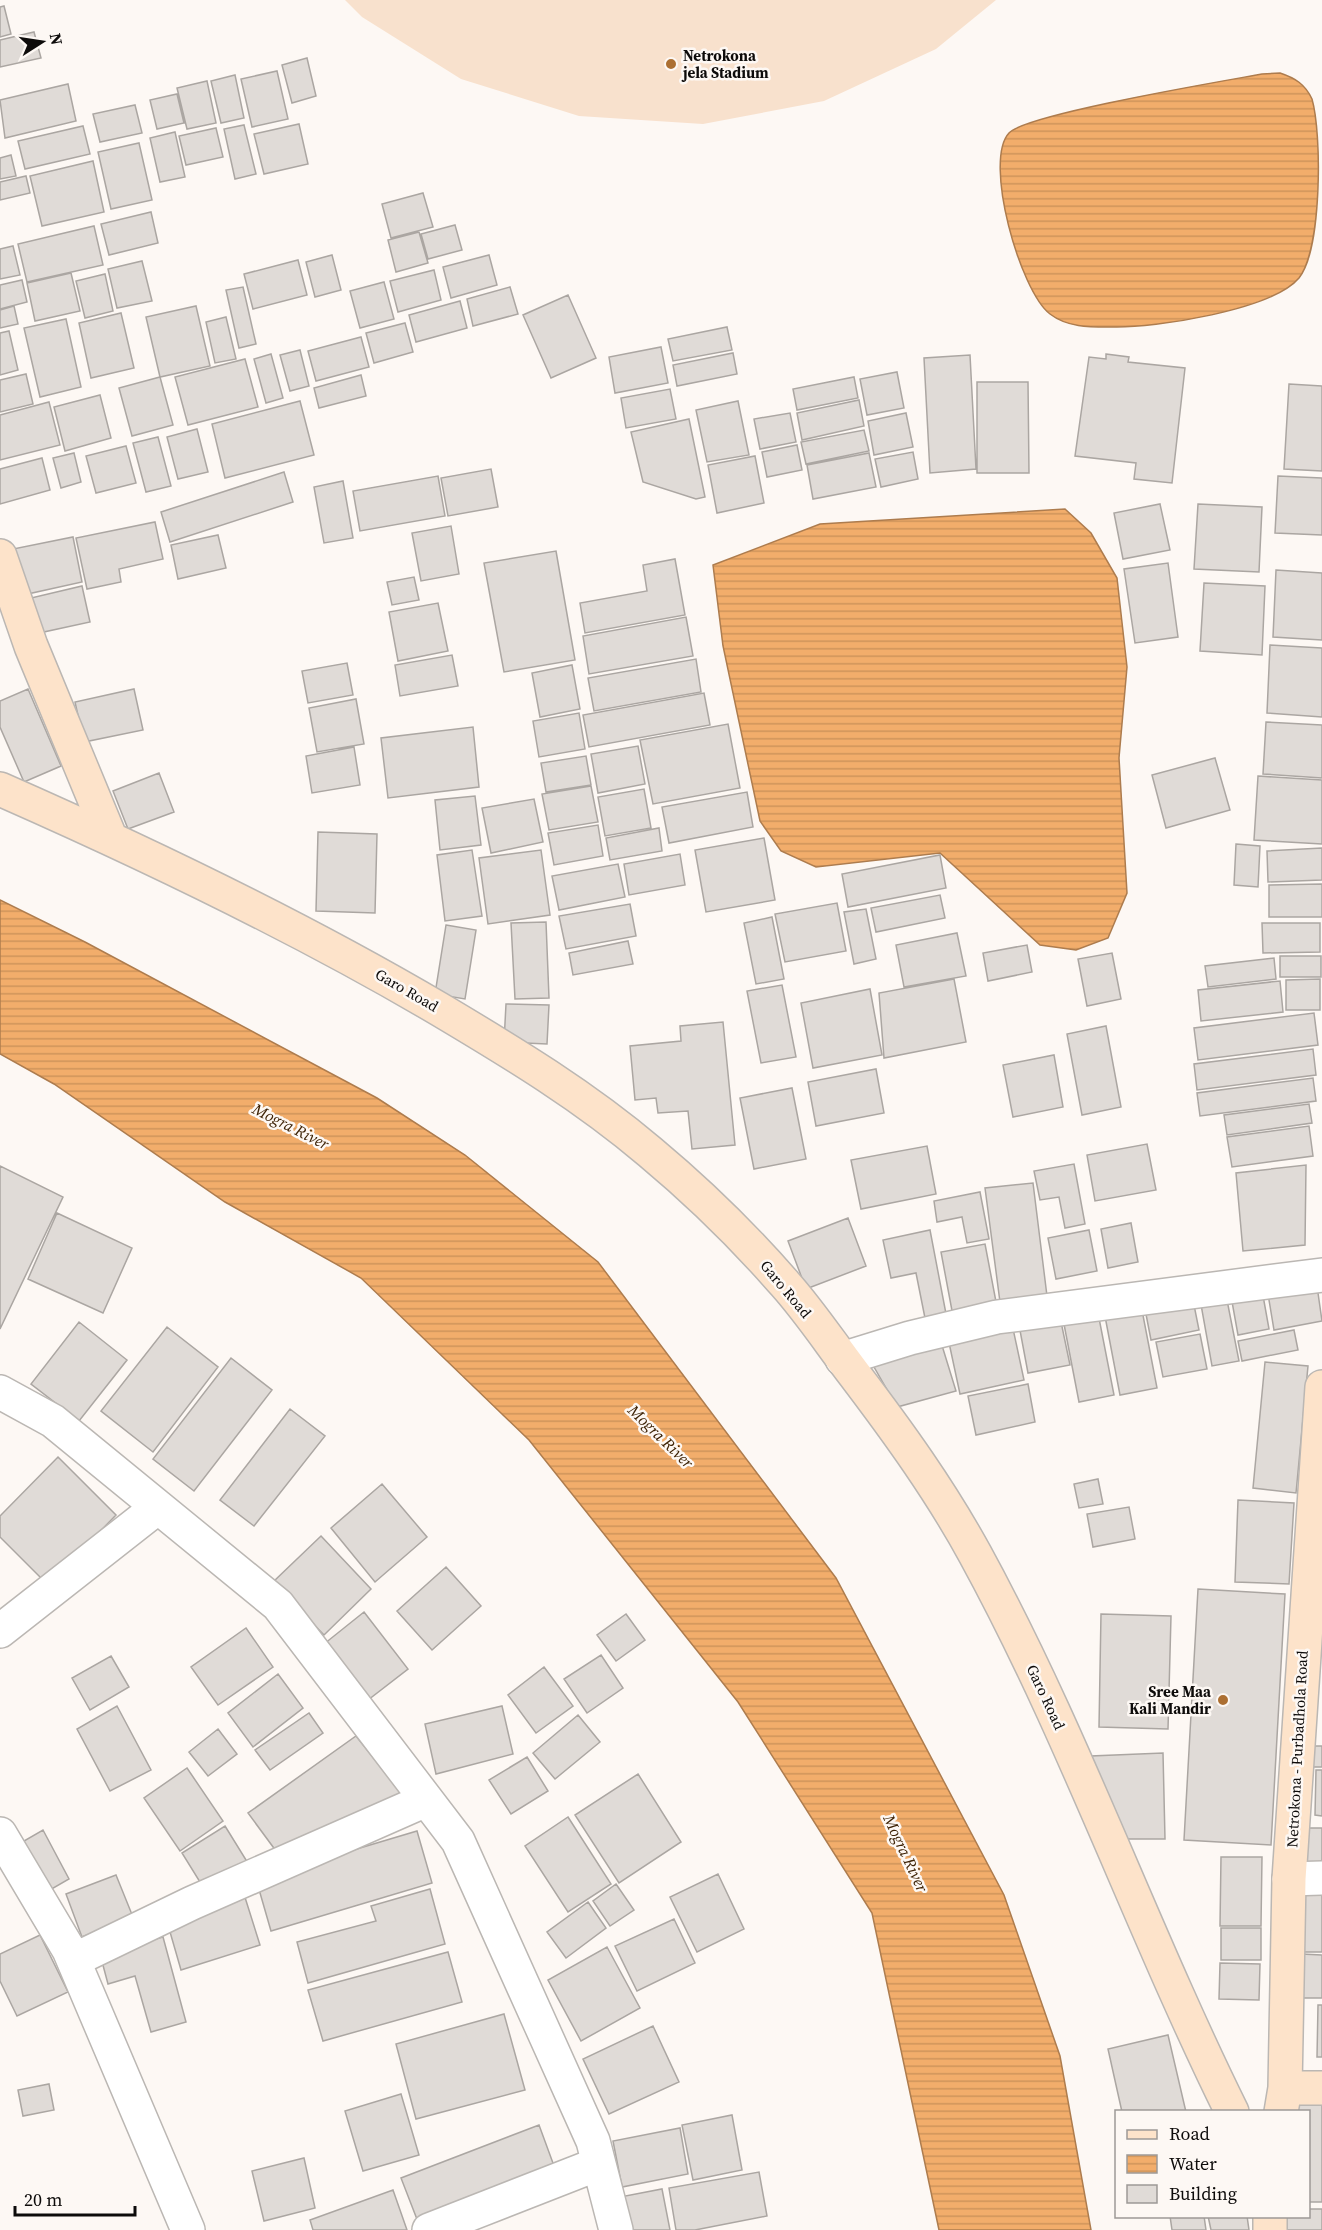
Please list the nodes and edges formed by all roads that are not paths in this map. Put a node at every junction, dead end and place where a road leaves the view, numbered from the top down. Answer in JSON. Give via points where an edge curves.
{"nodes":[{"id":1,"x":0,"y":556,"type":"edge"},
{"id":2,"x":0,"y":789,"type":"edge"},
{"id":3,"x":110,"y":837,"type":"junction"},
{"id":4,"x":1322,"y":1275,"type":"edge"},
{"id":5,"x":843,"y":1359,"type":"junction"},
{"id":6,"x":1322,"y":1387,"type":"edge"},
{"id":7,"x":0,"y":1392,"type":"edge"},
{"id":8,"x":158,"y":1507,"type":"junction"},
{"id":9,"x":0,"y":1631,"type":"edge"},
{"id":10,"x":1311,"y":1672,"type":"edge"},
{"id":11,"x":426,"y":1800,"type":"junction"},
{"id":12,"x":0,"y":1834,"type":"edge"},
{"id":13,"x":1322,"y":1878,"type":"edge"},
{"id":14,"x":1289,"y":1879,"type":"junction"},
{"id":15,"x":74,"y":1960,"type":"junction"},
{"id":16,"x":1322,"y":2088,"type":"edge"},
{"id":17,"x":1283,"y":2100,"type":"edge"},
{"id":18,"x":1231,"y":2110,"type":"edge"},
{"id":19,"x":598,"y":2164,"type":"junction"},
{"id":20,"x":188,"y":2230,"type":"edge"},
{"id":21,"x":429,"y":2230,"type":"edge"},
{"id":22,"x":616,"y":2230,"type":"edge"}],
"edges":[{"from":1,"to":3,"type":"street","via":[[31,646]]},
{"from":2,"to":3,"type":"street","name":"Garo Road"},
{"from":3,"to":5,"type":"street","name":"Garo Road","via":[[342,952],[570,1089],[651,1152],[723,1219],[787,1286]]},
{"from":4,"to":5,"type":"street","via":[[997,1317]]},
{"from":5,"to":18,"type":"street","name":"Garo Road","via":[[919,1459],[975,1553],[1044,1689]]},
{"from":6,"to":10,"type":"street","name":"Netrokona - Purbadhola Road"},
{"from":7,"to":8,"type":"street","via":[[52,1420]]},
{"from":8,"to":9,"type":"street"},
{"from":8,"to":11,"type":"street","via":[[278,1605]]},
{"from":10,"to":14,"type":"street","name":"Netrokona - Purbadhola Road"},
{"from":11,"to":15,"type":"street","via":[[192,1903]]},
{"from":11,"to":19,"type":"street","via":[[458,1841],[593,2141]]},
{"from":12,"to":15,"type":"street"},
{"from":13,"to":14,"type":"street"},
{"from":14,"to":17,"type":"street","name":"Netrokona - Purbadhola Road"},
{"from":15,"to":20,"type":"street"},
{"from":16,"to":17,"type":"street"},
{"from":19,"to":21,"type":"street"},
{"from":19,"to":22,"type":"street"}]}
